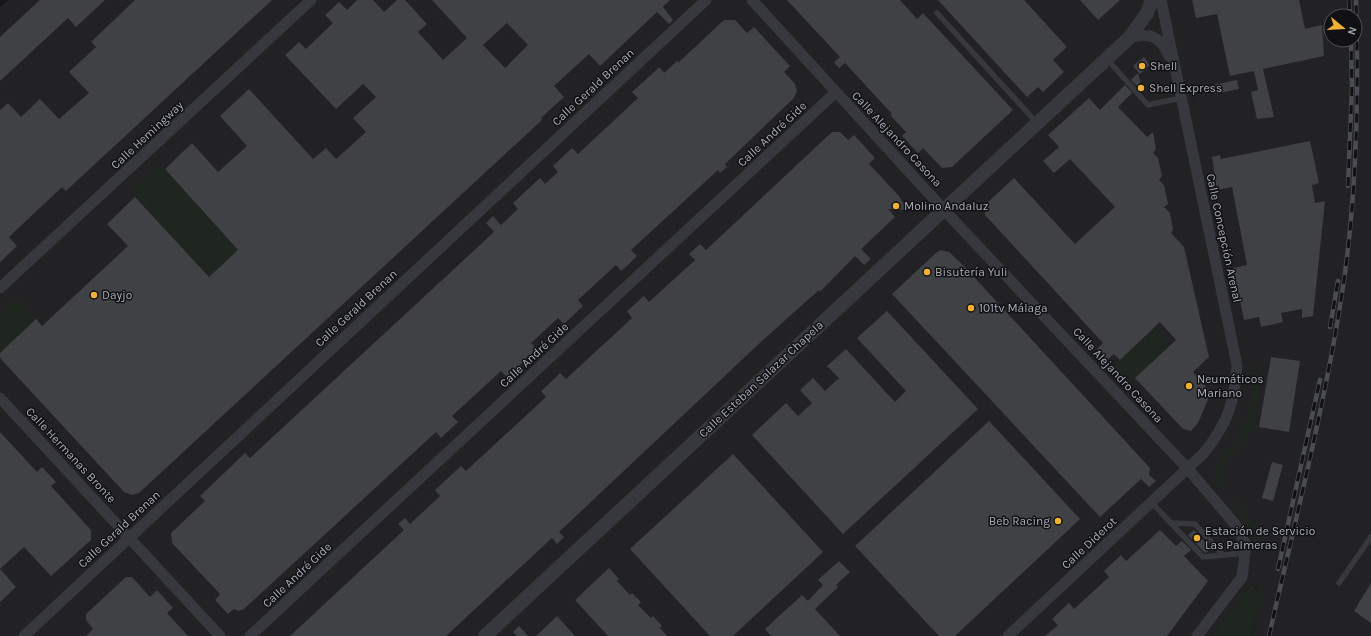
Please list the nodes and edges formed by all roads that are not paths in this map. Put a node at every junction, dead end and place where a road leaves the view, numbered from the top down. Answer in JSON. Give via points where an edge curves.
{"nodes":[{"id":1,"x":311,"y":0,"type":"edge"},
{"id":2,"x":706,"y":0,"type":"edge"},
{"id":3,"x":752,"y":0,"type":"edge"},
{"id":4,"x":1152,"y":0,"type":"edge"},
{"id":5,"x":1161,"y":0,"type":"edge"},
{"id":6,"x":937,"y":13,"type":"dead end"},
{"id":7,"x":1129,"y":38,"type":"junction"},
{"id":8,"x":1107,"y":59,"type":"junction"},
{"id":9,"x":1176,"y":74,"type":"junction"},
{"id":10,"x":836,"y":92,"type":"junction"},
{"id":11,"x":1182,"y":98,"type":"junction"},
{"id":12,"x":1038,"y":123,"type":"junction"},
{"id":13,"x":944,"y":210,"type":"junction"},
{"id":14,"x":0,"y":288,"type":"edge"},
{"id":15,"x":0,"y":398,"type":"edge"},
{"id":16,"x":1188,"y":469,"type":"junction"},
{"id":17,"x":1152,"y":503,"type":"junction"},
{"id":18,"x":1172,"y":523,"type":"junction"},
{"id":19,"x":1371,"y":537,"type":"edge"},
{"id":20,"x":129,"y":538,"type":"junction"},
{"id":21,"x":1246,"y":553,"type":"junction"},
{"id":22,"x":1223,"y":555,"type":"junction"},
{"id":23,"x":1339,"y":583,"type":"dead end"},
{"id":24,"x":24,"y":636,"type":"edge"},
{"id":25,"x":220,"y":636,"type":"edge"},
{"id":26,"x":250,"y":636,"type":"edge"},
{"id":27,"x":485,"y":636,"type":"edge"},
{"id":28,"x":1008,"y":636,"type":"edge"},
{"id":29,"x":1197,"y":636,"type":"edge"}],
"edges":[{"from":1,"to":14,"type":"street","name":"Calle Hemingway"},
{"from":2,"to":20,"type":"street","name":"Calle Gerald Brenan"},
{"from":3,"to":10,"type":"street","name":"Calle Alejandro Casona"},
{"from":4,"to":7,"type":"street","name":"Calle Esteban Salazar Chapela","via":[[1147,13]]},
{"from":5,"to":9,"type":"street","name":"Calle Concepción Arenal"},
{"from":6,"to":12,"type":"lane"},
{"from":7,"to":8,"type":"street","name":"Calle Esteban Salazar Chapela"},
{"from":7,"to":9,"type":"street","via":[[1142,34],[1154,37],[1164,45]]},
{"from":8,"to":11,"type":"lane","via":[[1148,105]]},
{"from":8,"to":12,"type":"street","name":"Calle Esteban Salazar Chapela"},
{"from":9,"to":11,"type":"street","name":"Calle Concepción Arenal"},
{"from":10,"to":13,"type":"street","name":"Calle Alejandro Casona"},
{"from":10,"to":26,"type":"street","name":"Calle André Gide"},
{"from":11,"to":16,"type":"street","name":"Calle Concepción Arenal","via":[[1236,365],[1235,391],[1228,416],[1218,436]]},
{"from":12,"to":13,"type":"street","name":"Calle Esteban Salazar Chapela"},
{"from":13,"to":16,"type":"street","name":"Calle Alejandro Casona"},
{"from":13,"to":27,"type":"street","name":"Calle Esteban Salazar Chapela"},
{"from":15,"to":20,"type":"street","name":"Calle Hermanas Bronte"},
{"from":16,"to":17,"type":"street","name":"Calle Diderot"},
{"from":16,"to":21,"type":"street","name":"Calle Alejandro Casona","via":[[1235,524],[1246,545]]},
{"from":17,"to":18,"type":"lane"},
{"from":17,"to":28,"type":"street","name":"Calle Diderot"},
{"from":18,"to":22,"type":"lane","via":[[1195,524]]},
{"from":18,"to":22,"type":"lane","via":[[1203,557]]},
{"from":19,"to":23,"type":"lane"},
{"from":20,"to":24,"type":"street","name":"Calle Gerald Brenan"},
{"from":20,"to":25,"type":"street","name":"Calle Hermanas Bronte"},
{"from":21,"to":22,"type":"lane"},
{"from":21,"to":29,"type":"street","via":[[1242,576]]}]}
